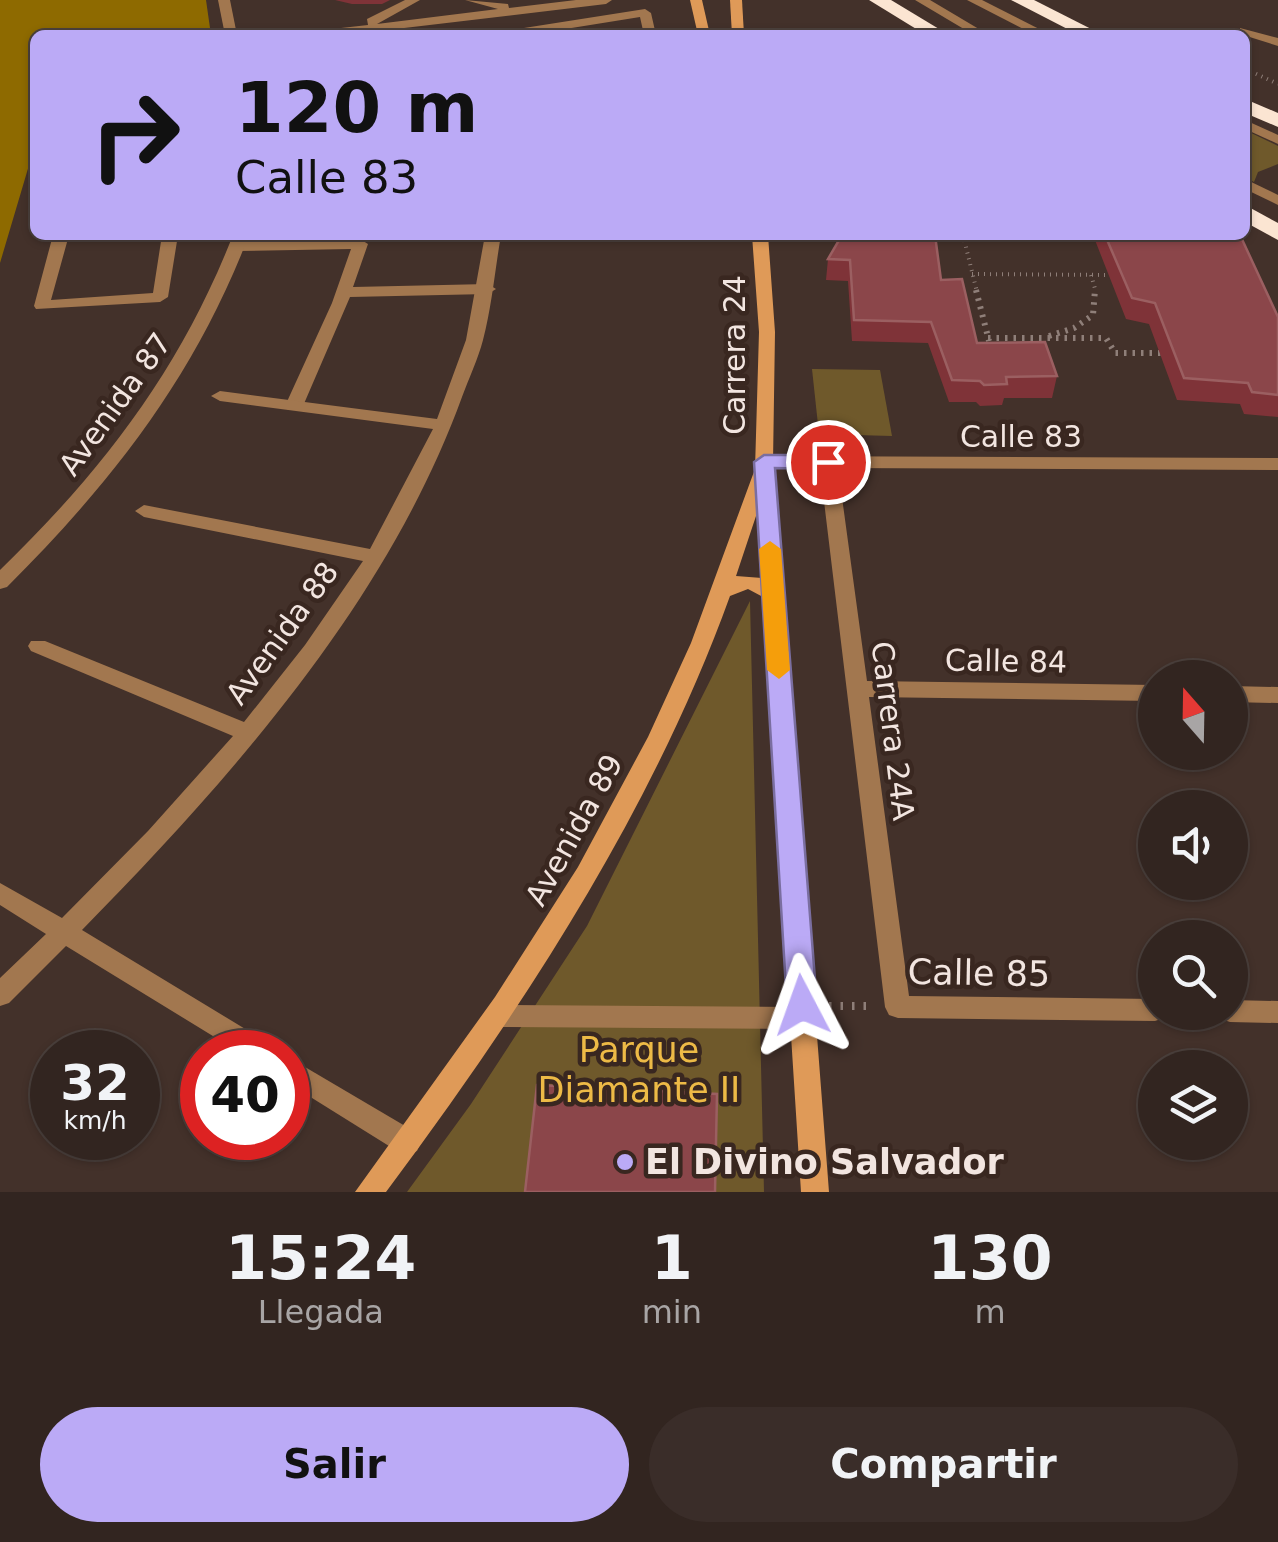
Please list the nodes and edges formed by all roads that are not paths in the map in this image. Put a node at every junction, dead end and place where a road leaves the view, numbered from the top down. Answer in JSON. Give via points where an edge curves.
{"nodes":[{"id":1,"x":224,"y":0,"type":"edge"},
{"id":2,"x":414,"y":0,"type":"edge"},
{"id":3,"x":470,"y":0,"type":"edge"},
{"id":4,"x":606,"y":0,"type":"edge"},
{"id":5,"x":696,"y":0,"type":"edge"},
{"id":6,"x":736,"y":0,"type":"edge"},
{"id":7,"x":878,"y":0,"type":"edge"},
{"id":8,"x":921,"y":0,"type":"edge"},
{"id":9,"x":973,"y":0,"type":"edge"},
{"id":10,"x":1020,"y":0,"type":"edge"},
{"id":11,"x":520,"y":10,"type":"junction"},
{"id":12,"x":229,"y":30,"type":"edge"},
{"id":13,"x":358,"y":30,"type":"joint"},
{"id":14,"x":536,"y":30,"type":"edge"},
{"id":15,"x":649,"y":30,"type":"edge"},
{"id":16,"x":703,"y":30,"type":"edge"},
{"id":17,"x":738,"y":30,"type":"edge"},
{"id":18,"x":931,"y":30,"type":"edge"},
{"id":19,"x":974,"y":30,"type":"edge"},
{"id":20,"x":1035,"y":30,"type":"edge"},
{"id":21,"x":1083,"y":30,"type":"edge"},
{"id":22,"x":1250,"y":33,"type":"edge"},
{"id":23,"x":1278,"y":42,"type":"edge"},
{"id":24,"x":1250,"y":107,"type":"edge"},
{"id":25,"x":1278,"y":120,"type":"edge"},
{"id":26,"x":1250,"y":126,"type":"edge"},
{"id":27,"x":1278,"y":140,"type":"edge"},
{"id":28,"x":1275,"y":180,"type":"dead end"},
{"id":29,"x":1250,"y":185,"type":"edge"},
{"id":30,"x":1278,"y":199,"type":"edge"},
{"id":31,"x":1250,"y":210,"type":"edge"},
{"id":32,"x":1250,"y":212,"type":"edge"},
{"id":33,"x":1278,"y":222,"type":"edge"},
{"id":34,"x":1278,"y":233,"type":"edge"},
{"id":35,"x":60,"y":240,"type":"edge"},
{"id":36,"x":169,"y":240,"type":"edge"},
{"id":37,"x":239,"y":240,"type":"edge"},
{"id":38,"x":492,"y":240,"type":"edge"},
{"id":39,"x":760,"y":240,"type":"edge"},
{"id":40,"x":488,"y":289,"type":"junction"},
{"id":41,"x":344,"y":292,"type":"junction"},
{"id":42,"x":220,"y":396,"type":"dead end"},
{"id":43,"x":294,"y":406,"type":"junction"},
{"id":44,"x":445,"y":426,"type":"junction"},
{"id":45,"x":764,"y":462,"type":"junction"},
{"id":46,"x":828,"y":462,"type":"junction"},
{"id":47,"x":1278,"y":464,"type":"edge"},
{"id":48,"x":144,"y":512,"type":"dead end"},
{"id":49,"x":374,"y":556,"type":"junction"},
{"id":50,"x":0,"y":582,"type":"edge"},
{"id":51,"x":721,"y":592,"type":"junction"},
{"id":52,"x":773,"y":594,"type":"junction"},
{"id":53,"x":38,"y":646,"type":"dead end"},
{"id":54,"x":857,"y":689,"type":"junction"},
{"id":55,"x":1138,"y":693,"type":"edge"},
{"id":56,"x":1248,"y":694,"type":"edge"},
{"id":57,"x":1278,"y":695,"type":"edge"},
{"id":58,"x":248,"y":733,"type":"junction"},
{"id":59,"x":0,"y":892,"type":"edge"},
{"id":60,"x":66,"y":933,"type":"junction"},
{"id":61,"x":0,"y":996,"type":"edge"},
{"id":62,"x":898,"y":1007,"type":"joint"},
{"id":63,"x":1138,"y":1010,"type":"edge"},
{"id":64,"x":1248,"y":1011,"type":"edge"},
{"id":65,"x":803,"y":1012,"type":"junction"},
{"id":66,"x":1278,"y":1012,"type":"edge"},
{"id":67,"x":497,"y":1016,"type":"junction"},
{"id":68,"x":225,"y":1030,"type":"edge"},
{"id":69,"x":310,"y":1082,"type":"edge"},
{"id":70,"x":407,"y":1142,"type":"junction"},
{"id":71,"x":368,"y":1192,"type":"edge"},
{"id":72,"x":815,"y":1192,"type":"edge"}],
"edges":[{"from":1,"to":12,"type":"street"},
{"from":2,"to":13,"type":"street"},
{"from":3,"to":11,"type":"street"},
{"from":4,"to":11,"type":"street"},
{"from":5,"to":16,"type":"street"},
{"from":6,"to":17,"type":"street"},
{"from":7,"to":18,"type":"highway"},
{"from":8,"to":19,"type":"street"},
{"from":9,"to":20,"type":"street"},
{"from":10,"to":21,"type":"highway"},
{"from":11,"to":13,"type":"street"},
{"from":14,"to":15,"type":"street","via":[[645,13]]},
{"from":22,"to":23,"type":"street"},
{"from":24,"to":25,"type":"highway"},
{"from":26,"to":27,"type":"street"},
{"from":28,"to":30,"type":"street"},
{"from":29,"to":30,"type":"street"},
{"from":31,"to":33,"type":"highway"},
{"from":32,"to":34,"type":"highway"},
{"from":35,"to":36,"type":"street","via":[[42,306],[160,297]]},
{"from":37,"to":41,"type":"street","via":[[360,244]]},
{"from":37,"to":50,"type":"street","name":"Avenida 87","via":[[174,378],[80,499]]},
{"from":38,"to":40,"type":"street","name":"Avenida 88"},
{"from":39,"to":45,"type":"street","name":"Carrera 24","via":[[768,332]]},
{"from":40,"to":41,"type":"street"},
{"from":40,"to":44,"type":"street","name":"Avenida 88"},
{"from":41,"to":43,"type":"street"},
{"from":42,"to":43,"type":"street"},
{"from":43,"to":44,"type":"street"},
{"from":44,"to":49,"type":"street","name":"Avenida 88"},
{"from":45,"to":46,"type":"street","name":"Calle 83"},
{"from":45,"to":51,"type":"street","name":"Avenida 89"},
{"from":45,"to":52,"type":"street","name":"Carrera 24"},
{"from":46,"to":47,"type":"street","name":"Calle 83"},
{"from":46,"to":54,"type":"street","name":"Carrera 24A"},
{"from":48,"to":49,"type":"street"},
{"from":49,"to":58,"type":"street","name":"Avenida 88"},
{"from":51,"to":52,"type":"street","via":[[748,581]]},
{"from":51,"to":67,"type":"street","name":"Avenida 89","via":[[614,826]]},
{"from":52,"to":65,"type":"street","name":"Carrera 24"},
{"from":53,"to":58,"type":"street"},
{"from":54,"to":55,"type":"street","name":"Calle 84"},
{"from":54,"to":62,"type":"street","name":"Carrera 24A"},
{"from":56,"to":57,"type":"street"},
{"from":58,"to":60,"type":"street","name":"Avenida 88"},
{"from":59,"to":60,"type":"street"},
{"from":60,"to":61,"type":"street","name":"Avenida 88"},
{"from":60,"to":68,"type":"street"},
{"from":62,"to":63,"type":"street","name":"Calle 85"},
{"from":64,"to":66,"type":"street"},
{"from":65,"to":67,"type":"street"},
{"from":65,"to":72,"type":"street","name":"Carrera 24"},
{"from":67,"to":70,"type":"street","name":"Avenida 89"},
{"from":69,"to":70,"type":"street"},
{"from":70,"to":71,"type":"street","name":"Avenida 89"}]}
